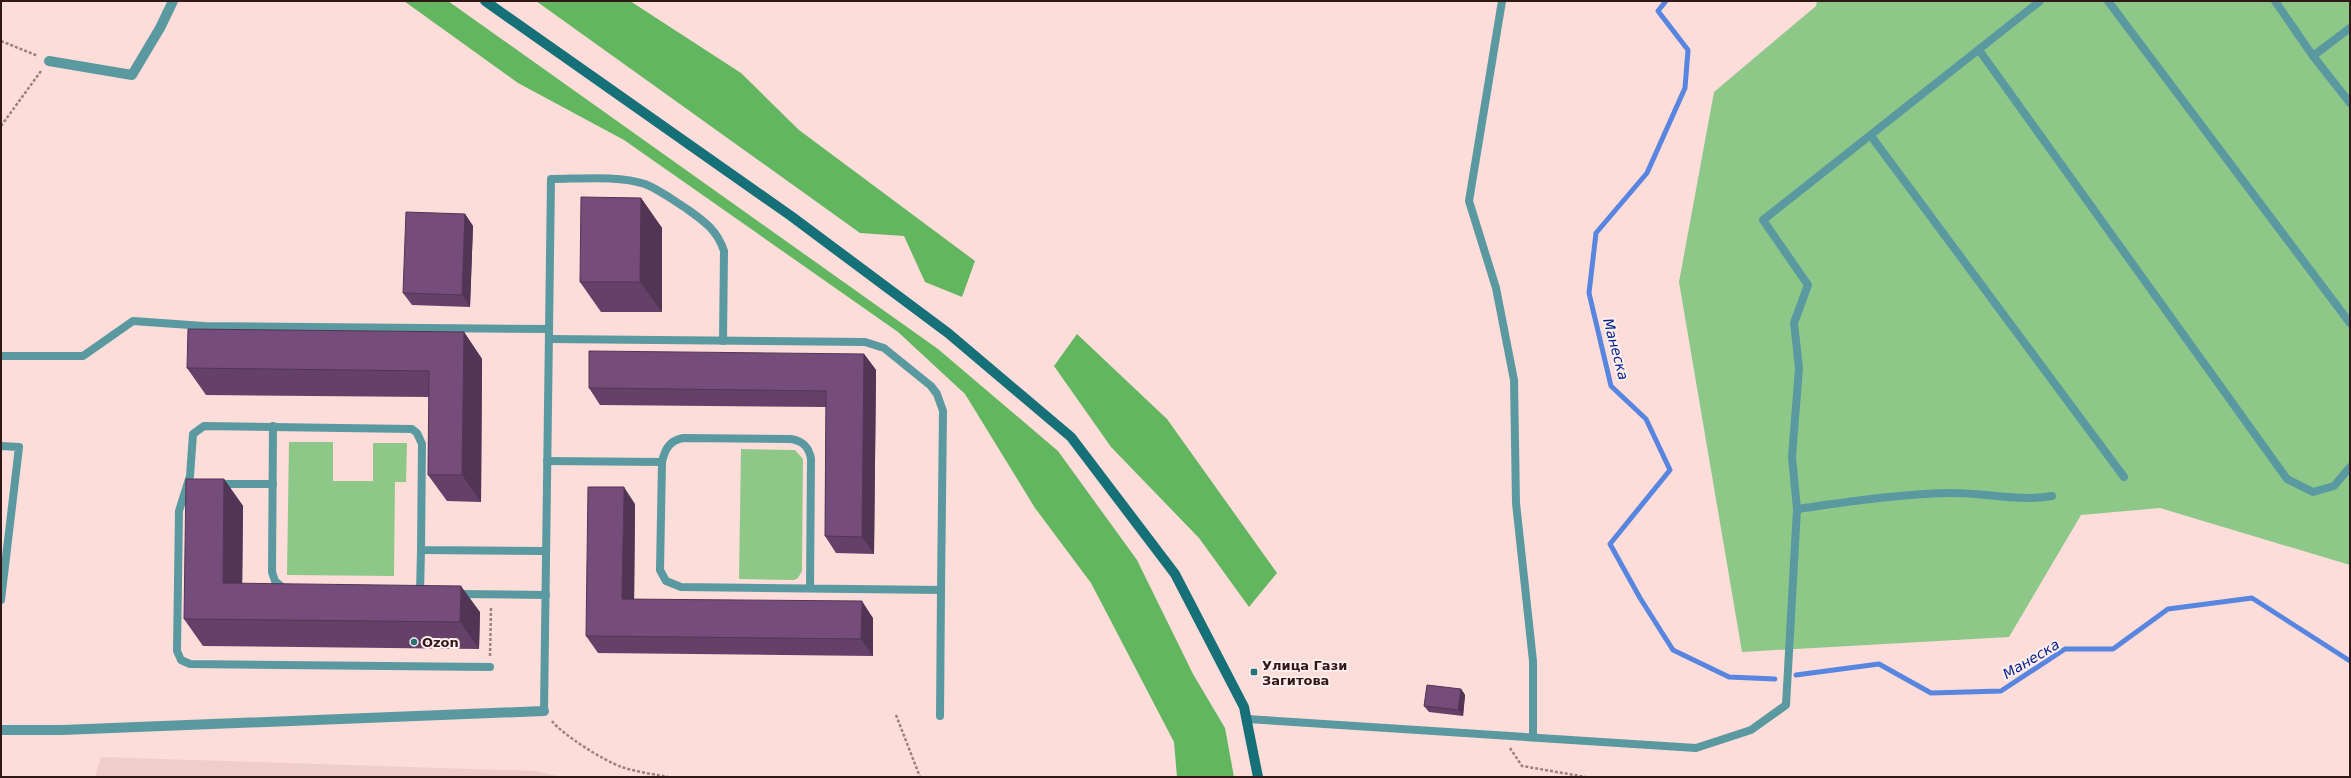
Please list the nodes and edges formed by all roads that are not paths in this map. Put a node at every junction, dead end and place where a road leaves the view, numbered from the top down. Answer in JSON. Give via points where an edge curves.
{"nodes":[{"id":1,"x":173,"y":1,"type":"edge"},
{"id":2,"x":485,"y":1,"type":"edge"},
{"id":3,"x":1502,"y":1,"type":"edge"},
{"id":4,"x":2040,"y":1,"type":"edge"},
{"id":5,"x":2108,"y":1,"type":"edge"},
{"id":6,"x":2275,"y":1,"type":"edge"},
{"id":7,"x":2350,"y":28,"type":"edge"},
{"id":8,"x":1979,"y":50,"type":"junction"},
{"id":9,"x":2313,"y":56,"type":"junction"},
{"id":10,"x":49,"y":61,"type":"road end"},
{"id":11,"x":2350,"y":103,"type":"edge"},
{"id":12,"x":1871,"y":136,"type":"junction"},
{"id":13,"x":2350,"y":323,"type":"edge"},
{"id":14,"x":549,"y":329,"type":"junction"},
{"id":15,"x":549,"y":339,"type":"junction"},
{"id":16,"x":723,"y":341,"type":"junction"},
{"id":17,"x":1,"y":356,"type":"edge"},
{"id":18,"x":273,"y":426,"type":"junction"},
{"id":19,"x":1,"y":446,"type":"edge"},
{"id":20,"x":547,"y":461,"type":"junction"},
{"id":21,"x":662,"y":462,"type":"junction"},
{"id":22,"x":2350,"y":467,"type":"edge"},
{"id":23,"x":2124,"y":477,"type":"dead end"},
{"id":24,"x":211,"y":484,"type":"edge"},
{"id":25,"x":273,"y":484,"type":"junction"},
{"id":26,"x":2052,"y":496,"type":"dead end"},
{"id":27,"x":1797,"y":509,"type":"junction"},
{"id":28,"x":421,"y":550,"type":"junction"},
{"id":29,"x":546,"y":551,"type":"junction"},
{"id":30,"x":810,"y":588,"type":"junction"},
{"id":31,"x":941,"y":590,"type":"junction"},
{"id":32,"x":291,"y":592,"type":"edge"},
{"id":33,"x":420,"y":593,"type":"edge"},
{"id":34,"x":444,"y":594,"type":"edge"},
{"id":35,"x":546,"y":595,"type":"junction"},
{"id":36,"x":1,"y":600,"type":"edge"},
{"id":37,"x":490,"y":667,"type":"road end"},
{"id":38,"x":544,"y":711,"type":"joint"},
{"id":39,"x":940,"y":716,"type":"dead end"},
{"id":40,"x":1246,"y":719,"type":"junction"},
{"id":41,"x":1,"y":730,"type":"edge"},
{"id":42,"x":1533,"y":737,"type":"junction"},
{"id":43,"x":1258,"y":777,"type":"edge"}],
"edges":[{"from":1,"to":10,"type":"street","via":[[132,75]]},
{"from":2,"to":40,"type":"main road","via":[[797,221],[948,333],[1071,437],[1175,574],[1244,707]]},
{"from":3,"to":42,"type":"lane","via":[[1469,201],[1496,288],[1514,380],[1516,503],[1533,661]]},
{"from":4,"to":8,"type":"lane"},
{"from":5,"to":13,"type":"lane"},
{"from":6,"to":9,"type":"lane"},
{"from":7,"to":9,"type":"lane"},
{"from":8,"to":12,"type":"lane"},
{"from":8,"to":22,"type":"lane","via":[[2287,480],[2312,492],[2334,486]]},
{"from":9,"to":11,"type":"lane"},
{"from":12,"to":23,"type":"lane"},
{"from":12,"to":27,"type":"lane","via":[[1762,220],[1808,285],[1794,323],[1799,368],[1792,457]]},
{"from":14,"to":15,"type":"lane"},
{"from":14,"to":16,"type":"lane","via":[[551,179],[622,180],[654,188],[701,218],[715,232],[724,251]]},
{"from":14,"to":17,"type":"lane","via":[[204,326],[133,321],[83,356]]},
{"from":15,"to":16,"type":"lane"},
{"from":15,"to":20,"type":"lane"},
{"from":16,"to":31,"type":"lane","via":[[870,343],[892,353],[931,386],[939,398],[943,411]]},
{"from":18,"to":25,"type":"lane"},
{"from":18,"to":28,"type":"lane","via":[[405,428],[418,433],[422,444]]},
{"from":18,"to":37,"type":"lane","via":[[204,426],[196,430],[191,439],[191,484],[179,511],[177,651],[181,660],[186,663]]},
{"from":19,"to":36,"type":"lane","via":[[19,447]]},
{"from":20,"to":21,"type":"lane"},
{"from":20,"to":29,"type":"lane"},
{"from":21,"to":30,"type":"lane","via":[[660,570],[666,581],[681,587]]},
{"from":21,"to":30,"type":"lane","via":[[670,443],[683,438],[791,439],[806,445],[812,459]]},
{"from":24,"to":25,"type":"lane"},
{"from":25,"to":32,"type":"lane","via":[[272,572],[279,586]]},
{"from":26,"to":27,"type":"lane","via":[[2033,499],[1950,492],[1866,499]]},
{"from":27,"to":42,"type":"lane","via":[[1786,705],[1751,730],[1696,748]]},
{"from":28,"to":29,"type":"lane"},
{"from":28,"to":33,"type":"lane"},
{"from":29,"to":35,"type":"lane"},
{"from":30,"to":31,"type":"lane"},
{"from":31,"to":39,"type":"lane"},
{"from":34,"to":35,"type":"lane"},
{"from":35,"to":38,"type":"lane"},
{"from":38,"to":41,"type":"street","via":[[62,730]]},
{"from":40,"to":42,"type":"lane"},
{"from":40,"to":43,"type":"main road"}]}
